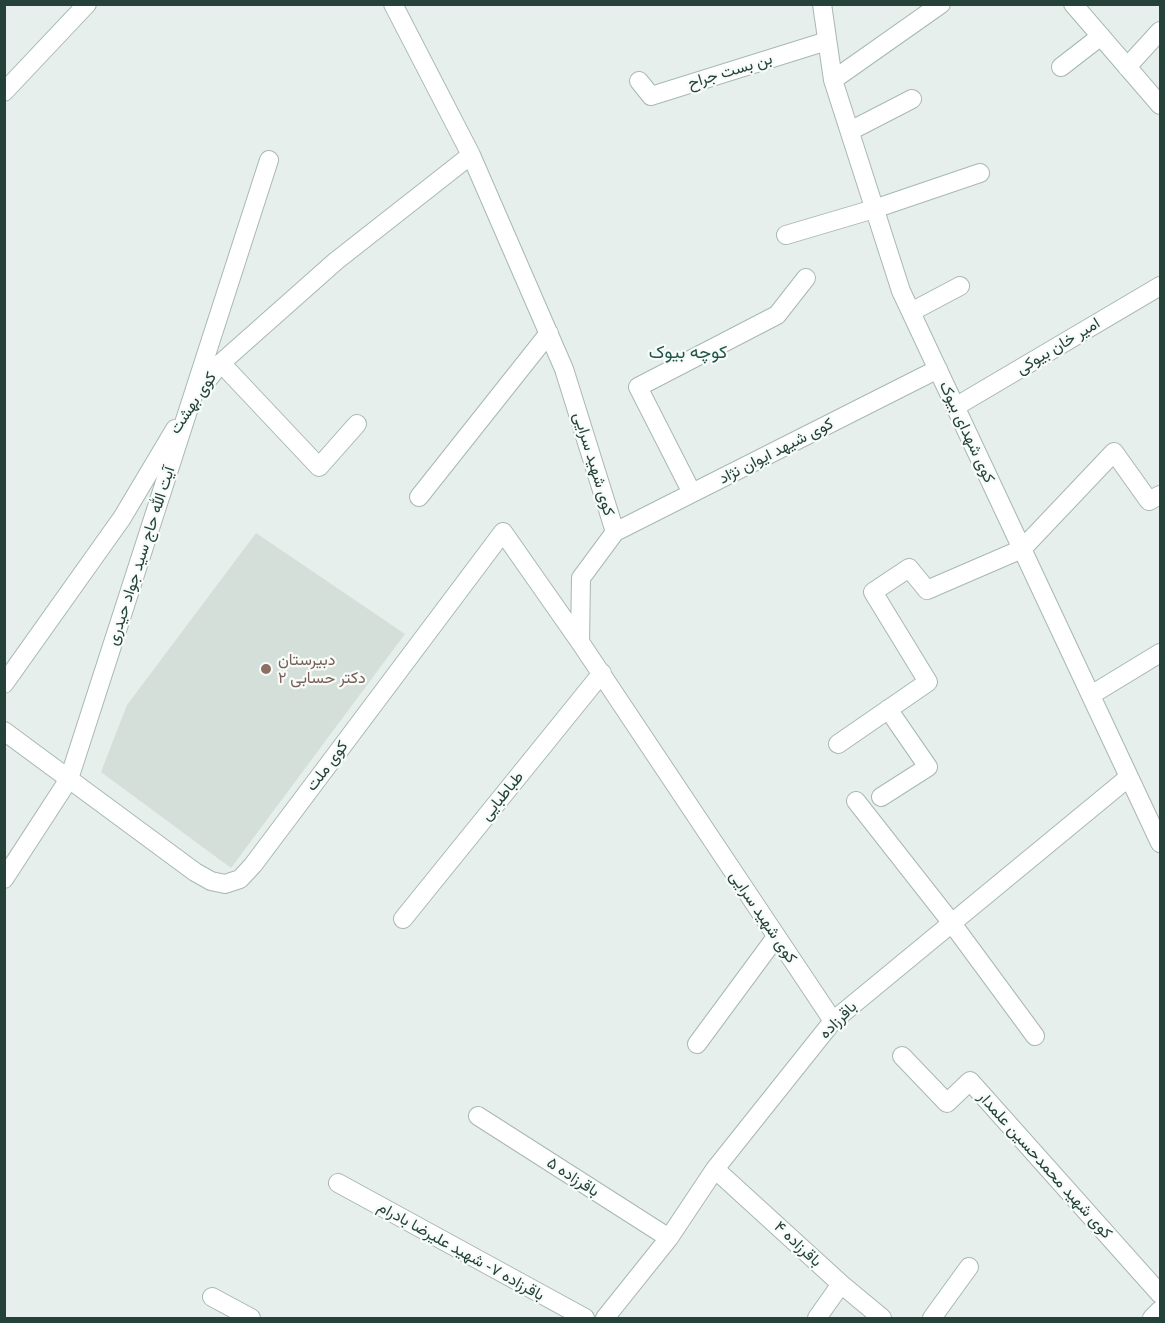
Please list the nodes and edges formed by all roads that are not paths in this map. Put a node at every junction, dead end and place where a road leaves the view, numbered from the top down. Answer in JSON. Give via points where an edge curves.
{"nodes":[{"id":1,"x":87,"y":4,"type":"edge"},
{"id":2,"x":393,"y":4,"type":"edge"},
{"id":3,"x":822,"y":4,"type":"edge"},
{"id":4,"x":941,"y":4,"type":"edge"},
{"id":5,"x":1073,"y":5,"type":"edge"},
{"id":6,"x":1161,"y":31,"type":"edge"},
{"id":7,"x":1101,"y":36,"type":"junction"},
{"id":8,"x":827,"y":41,"type":"junction"},
{"id":9,"x":1061,"y":67,"type":"dead end"},
{"id":10,"x":1127,"y":67,"type":"junction"},
{"id":11,"x":833,"y":80,"type":"junction"},
{"id":12,"x":639,"y":81,"type":"dead end"},
{"id":13,"x":4,"y":92,"type":"edge"},
{"id":14,"x":912,"y":99,"type":"dead end"},
{"id":15,"x":1161,"y":105,"type":"edge"},
{"id":16,"x":850,"y":131,"type":"junction"},
{"id":17,"x":471,"y":155,"type":"junction"},
{"id":18,"x":269,"y":160,"type":"dead end"},
{"id":19,"x":980,"y":172,"type":"dead end"},
{"id":20,"x":874,"y":209,"type":"junction"},
{"id":21,"x":786,"y":235,"type":"dead end"},
{"id":22,"x":806,"y":278,"type":"dead end"},
{"id":23,"x":960,"y":286,"type":"dead end"},
{"id":24,"x":1161,"y":286,"type":"edge"},
{"id":25,"x":911,"y":312,"type":"junction"},
{"id":26,"x":549,"y":333,"type":"junction"},
{"id":27,"x":221,"y":363,"type":"junction"},
{"id":28,"x":938,"y":369,"type":"junction"},
{"id":29,"x":193,"y":398,"type":"junction"},
{"id":30,"x":956,"y":407,"type":"junction"},
{"id":31,"x":357,"y":423,"type":"dead end"},
{"id":32,"x":692,"y":493,"type":"junction"},
{"id":33,"x":1161,"y":495,"type":"edge"},
{"id":34,"x":419,"y":497,"type":"dead end"},
{"id":35,"x":615,"y":532,"type":"junction"},
{"id":36,"x":1022,"y":549,"type":"junction"},
{"id":37,"x":580,"y":642,"type":"junction"},
{"id":38,"x":1161,"y":653,"type":"edge"},
{"id":39,"x":602,"y":673,"type":"junction"},
{"id":40,"x":4,"y":684,"type":"edge"},
{"id":41,"x":1091,"y":695,"type":"junction"},
{"id":42,"x":888,"y":709,"type":"junction"},
{"id":43,"x":4,"y":731,"type":"edge"},
{"id":44,"x":838,"y":744,"type":"dead end"},
{"id":45,"x":1130,"y":777,"type":"junction"},
{"id":46,"x":69,"y":779,"type":"junction"},
{"id":47,"x":881,"y":797,"type":"dead end"},
{"id":48,"x":856,"y":801,"type":"dead end"},
{"id":49,"x":1156,"y":823,"type":"edge"},
{"id":50,"x":1161,"y":843,"type":"edge"},
{"id":51,"x":4,"y":879,"type":"edge"},
{"id":52,"x":403,"y":919,"type":"dead end"},
{"id":53,"x":951,"y":922,"type":"junction"},
{"id":54,"x":776,"y":937,"type":"junction"},
{"id":55,"x":833,"y":1021,"type":"junction"},
{"id":56,"x":1035,"y":1036,"type":"dead end"},
{"id":57,"x":697,"y":1044,"type":"dead end"},
{"id":58,"x":902,"y":1056,"type":"dead end"},
{"id":59,"x":478,"y":1116,"type":"dead end"},
{"id":60,"x":715,"y":1168,"type":"junction"},
{"id":61,"x":338,"y":1183,"type":"dead end"},
{"id":62,"x":669,"y":1238,"type":"junction"},
{"id":63,"x":969,"y":1267,"type":"dead end"},
{"id":64,"x":841,"y":1284,"type":"junction"},
{"id":65,"x":1161,"y":1294,"type":"edge"},
{"id":66,"x":212,"y":1297,"type":"dead end"},
{"id":67,"x":1161,"y":1310,"type":"edge"},
{"id":68,"x":251,"y":1318,"type":"edge"},
{"id":69,"x":585,"y":1318,"type":"edge"},
{"id":70,"x":605,"y":1318,"type":"edge"},
{"id":71,"x":818,"y":1318,"type":"edge"},
{"id":72,"x":882,"y":1318,"type":"edge"},
{"id":73,"x":932,"y":1318,"type":"edge"},
{"id":74,"x":1152,"y":1318,"type":"edge"}],
"edges":[{"from":1,"to":13,"type":"street"},
{"from":2,"to":17,"type":"street","name":"کوی شهید سرایی"},
{"from":3,"to":8,"type":"street","name":"کوی شهدای بیوک"},
{"from":4,"to":11,"type":"street"},
{"from":5,"to":7,"type":"street"},
{"from":6,"to":10,"type":"street"},
{"from":7,"to":9,"type":"street"},
{"from":7,"to":10,"type":"street"},
{"from":8,"to":11,"type":"street","name":"کوی شهدای بیوک"},
{"from":8,"to":12,"type":"street","name":"بن بست جراح","via":[[651,96]]},
{"from":10,"to":15,"type":"street"},
{"from":11,"to":16,"type":"street","name":"کوی شهدای بیوک"},
{"from":14,"to":16,"type":"street"},
{"from":16,"to":20,"type":"street","name":"کوی شهدای بیوک"},
{"from":17,"to":26,"type":"street","name":"کوی شهید سرایی"},
{"from":17,"to":27,"type":"street","name":"کوی بهشت","via":[[336,261]]},
{"from":18,"to":29,"type":"street","name":"آیت الله حاج سید جواد حیدری"},
{"from":19,"to":20,"type":"street"},
{"from":20,"to":21,"type":"street"},
{"from":20,"to":25,"type":"street","name":"کوی شهدای بیوک"},
{"from":22,"to":32,"type":"street","via":[[777,315],[638,387]]},
{"from":23,"to":25,"type":"street"},
{"from":24,"to":30,"type":"street","name":"امیر خان بیوکی"},
{"from":25,"to":28,"type":"street","name":"کوی شهدای بیوک"},
{"from":26,"to":34,"type":"street"},
{"from":26,"to":35,"type":"street","name":"کوی شهید سرایی"},
{"from":27,"to":29,"type":"street","name":"کوی بهشت"},
{"from":27,"to":31,"type":"street","via":[[319,467]]},
{"from":28,"to":30,"type":"street","name":"کوی شهدای بیوک"},
{"from":28,"to":32,"type":"street","name":"کوی شیهد ایوان نژاد"},
{"from":29,"to":40,"type":"street","name":"کوی بهشت","via":[[122,518]]},
{"from":29,"to":46,"type":"street","name":"آیت الله حاج سید جواد حیدری"},
{"from":30,"to":36,"type":"street","name":"کوی شهدای بیوک"},
{"from":32,"to":35,"type":"street","name":"کوی شیهد ایوان نژاد"},
{"from":33,"to":36,"type":"street","via":[[1149,501],[1114,452]]},
{"from":35,"to":37,"type":"street","name":"کوی شهید سرایی","via":[[581,578]]},
{"from":36,"to":41,"type":"street","name":"کوی شهدای بیوک"},
{"from":36,"to":42,"type":"street","via":[[927,590],[909,568],[873,592],[928,682]]},
{"from":37,"to":39,"type":"street","name":"کوی شهید سرایی"},
{"from":37,"to":46,"type":"street","name":"کوی ملت","via":[[503,532],[253,865],[240,879],[225,884],[195,872]]},
{"from":38,"to":41,"type":"street"},
{"from":39,"to":52,"type":"street","name":"طباطبایی"},
{"from":39,"to":54,"type":"street","name":"کوی شهید سرایی"},
{"from":41,"to":45,"type":"street","name":"کوی شهدای بیوک"},
{"from":42,"to":44,"type":"street"},
{"from":42,"to":47,"type":"street","via":[[928,767]]},
{"from":43,"to":46,"type":"street","name":"کوی ملت"},
{"from":45,"to":49,"type":"street","name":"کوی شهدای بیوک"},
{"from":45,"to":53,"type":"street","name":"باقرزاده"},
{"from":46,"to":51,"type":"street","name":"آیت الله حاج سید جواد حیدری"},
{"from":48,"to":53,"type":"street"},
{"from":49,"to":50,"type":"street","name":"کوی شهدای بیوک"},
{"from":53,"to":55,"type":"street","name":"باقرزاده"},
{"from":53,"to":56,"type":"street"},
{"from":54,"to":55,"type":"street","name":"کوی شهید سرایی"},
{"from":54,"to":57,"type":"street"},
{"from":55,"to":60,"type":"street","name":"باقرزاده"},
{"from":58,"to":65,"type":"street","name":"کوی شهید محمدحسین علمدار","via":[[947,1103],[970,1081]]},
{"from":59,"to":62,"type":"street","name":"باقرزاده ۵"},
{"from":60,"to":62,"type":"street","name":"باقرزاده"},
{"from":60,"to":64,"type":"street","name":"باقرزاده ۴"},
{"from":61,"to":69,"type":"street","name":"باقرزاده ۷- شهید علیرضا بادرام"},
{"from":62,"to":70,"type":"street","name":"باقرزاده"},
{"from":63,"to":73,"type":"street"},
{"from":64,"to":71,"type":"street"},
{"from":64,"to":72,"type":"street","name":"باقرزاده ۴"},
{"from":66,"to":68,"type":"street"},
{"from":67,"to":74,"type":"street"}]}
